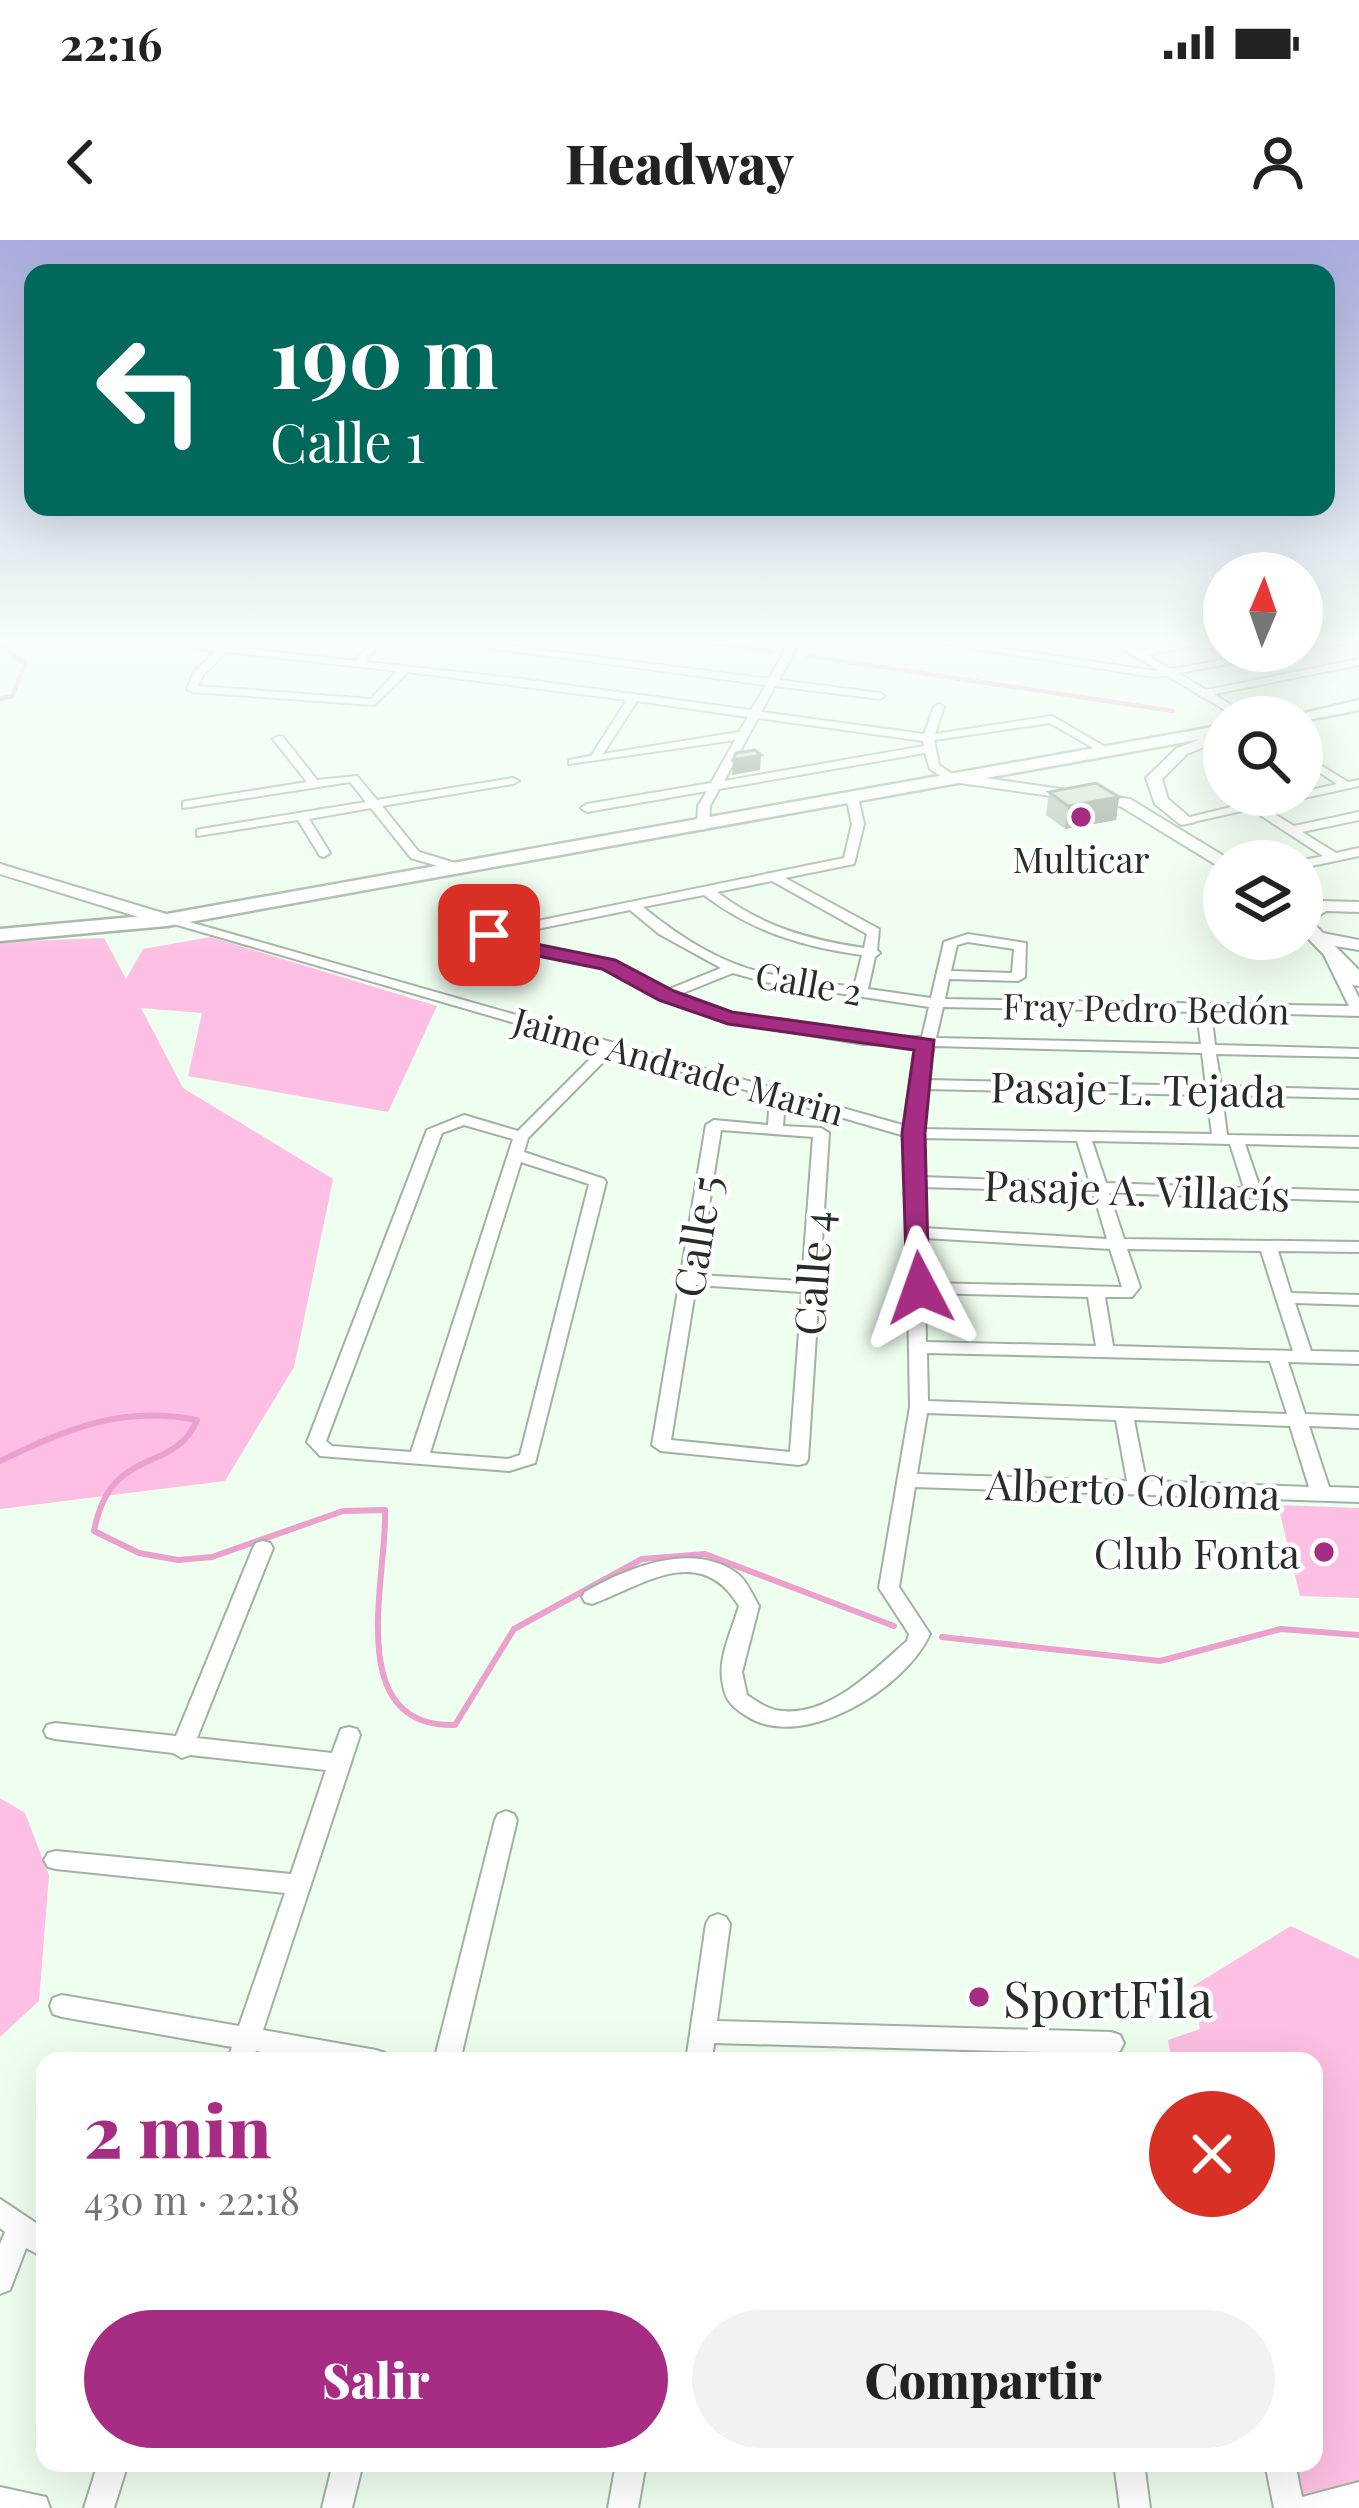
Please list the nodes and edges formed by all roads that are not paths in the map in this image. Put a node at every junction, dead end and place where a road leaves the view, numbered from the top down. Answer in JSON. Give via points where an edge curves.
{"nodes":[{"id":1,"x":285,"y":747,"type":"edge"},
{"id":2,"x":602,"y":747,"type":"edge"},
{"id":3,"x":666,"y":747,"type":"edge"},
{"id":4,"x":736,"y":747,"type":"edge"},
{"id":5,"x":910,"y":747,"type":"edge"},
{"id":6,"x":930,"y":747,"type":"edge"},
{"id":7,"x":1098,"y":747,"type":"edge"},
{"id":8,"x":1136,"y":747,"type":"edge"},
{"id":9,"x":1193,"y":747,"type":"edge"},
{"id":10,"x":1106,"y":752,"type":"junction"},
{"id":11,"x":595,"y":758,"type":"junction"},
{"id":12,"x":573,"y":762,"type":"dead end"},
{"id":13,"x":1323,"y":769,"type":"edge"},
{"id":14,"x":951,"y":778,"type":"junction"},
{"id":15,"x":513,"y":781,"type":"dead end"},
{"id":16,"x":314,"y":784,"type":"junction"},
{"id":17,"x":1353,"y":784,"type":"edge"},
{"id":18,"x":715,"y":786,"type":"junction"},
{"id":19,"x":1323,"y":790,"type":"edge"},
{"id":20,"x":852,"y":797,"type":"junction"},
{"id":21,"x":188,"y":805,"type":"dead end"},
{"id":22,"x":379,"y":805,"type":"junction"},
{"id":23,"x":587,"y":808,"type":"dead end"},
{"id":24,"x":1203,"y":816,"type":"edge"},
{"id":25,"x":1267,"y":816,"type":"edge"},
{"id":26,"x":1359,"y":816,"type":"edge"},
{"id":27,"x":302,"y":817,"type":"junction"},
{"id":28,"x":1184,"y":820,"type":"junction"},
{"id":29,"x":704,"y":826,"type":"junction"},
{"id":30,"x":1290,"y":830,"type":"junction"},
{"id":31,"x":201,"y":833,"type":"dead end"},
{"id":32,"x":1213,"y":840,"type":"edge"},
{"id":33,"x":1203,"y":849,"type":"edge"},
{"id":34,"x":1359,"y":852,"type":"edge"},
{"id":35,"x":324,"y":853,"type":"dead end"},
{"id":36,"x":415,"y":855,"type":"junction"},
{"id":37,"x":1333,"y":857,"type":"junction"},
{"id":38,"x":1323,"y":859,"type":"edge"},
{"id":39,"x":458,"y":868,"type":"junction"},
{"id":40,"x":0,"y":869,"type":"edge"},
{"id":41,"x":775,"y":877,"type":"junction"},
{"id":42,"x":405,"y":878,"type":"junction"},
{"id":43,"x":706,"y":890,"type":"junction"},
{"id":44,"x":632,"y":905,"type":"junction"},
{"id":45,"x":1323,"y":905,"type":"edge"},
{"id":46,"x":1326,"y":906,"type":"junction"},
{"id":47,"x":1357,"y":906,"type":"edge"},
{"id":48,"x":1323,"y":907,"type":"edge"},
{"id":49,"x":167,"y":920,"type":"junction"},
{"id":50,"x":0,"y":934,"type":"edge"},
{"id":51,"x":1323,"y":944,"type":"junction"},
{"id":52,"x":1359,"y":945,"type":"edge"},
{"id":53,"x":873,"y":953,"type":"junction"},
{"id":54,"x":732,"y":968,"type":"junction"},
{"id":55,"x":943,"y":975,"type":"junction"},
{"id":56,"x":1359,"y":981,"type":"edge"},
{"id":57,"x":860,"y":992,"type":"junction"},
{"id":58,"x":666,"y":995,"type":"junction"},
{"id":59,"x":933,"y":1003,"type":"junction"},
{"id":60,"x":1203,"y":1007,"type":"junction"},
{"id":61,"x":1359,"y":1011,"type":"edge"},
{"id":62,"x":926,"y":1045,"type":"junction"},
{"id":63,"x":611,"y":1046,"type":"junction"},
{"id":64,"x":1210,"y":1051,"type":"junction"},
{"id":65,"x":1359,"y":1053,"type":"edge"},
{"id":66,"x":918,"y":1084,"type":"junction"},
{"id":67,"x":1209,"y":1088,"type":"junction"},
{"id":68,"x":778,"y":1093,"type":"junction"},
{"id":69,"x":1359,"y":1094,"type":"edge"},
{"id":70,"x":775,"y":1130,"type":"junction"},
{"id":71,"x":913,"y":1133,"type":"junction"},
{"id":72,"x":1083,"y":1137,"type":"junction"},
{"id":73,"x":1228,"y":1139,"type":"junction"},
{"id":74,"x":1359,"y":1142,"type":"edge"},
{"id":75,"x":519,"y":1146,"type":"junction"},
{"id":76,"x":915,"y":1182,"type":"junction"},
{"id":77,"x":1098,"y":1189,"type":"junction"},
{"id":78,"x":1253,"y":1192,"type":"junction"},
{"id":79,"x":1359,"y":1196,"type":"edge"},
{"id":80,"x":916,"y":1233,"type":"junction"},
{"id":81,"x":1116,"y":1244,"type":"junction"},
{"id":82,"x":1268,"y":1247,"type":"junction"},
{"id":83,"x":1359,"y":1247,"type":"edge"},
{"id":84,"x":688,"y":1279,"type":"junction"},
{"id":85,"x":811,"y":1287,"type":"junction"},
{"id":86,"x":920,"y":1288,"type":"junction"},
{"id":87,"x":1096,"y":1292,"type":"junction"},
{"id":88,"x":1286,"y":1298,"type":"junction"},
{"id":89,"x":1359,"y":1300,"type":"edge"},
{"id":90,"x":921,"y":1347,"type":"junction"},
{"id":91,"x":1105,"y":1349,"type":"junction"},
{"id":92,"x":1277,"y":1354,"type":"junction"},
{"id":93,"x":1303,"y":1355,"type":"junction"},
{"id":94,"x":1359,"y":1358,"type":"edge"},
{"id":95,"x":919,"y":1407,"type":"junction"},
{"id":96,"x":1124,"y":1415,"type":"junction"},
{"id":97,"x":1302,"y":1420,"type":"junction"},
{"id":98,"x":1359,"y":1422,"type":"edge"},
{"id":99,"x":418,"y":1457,"type":"junction"},
{"id":100,"x":800,"y":1459,"type":"joint"},
{"id":101,"x":908,"y":1480,"type":"junction"},
{"id":102,"x":1138,"y":1489,"type":"junction"},
{"id":103,"x":1321,"y":1494,"type":"junction"},
{"id":104,"x":1359,"y":1495,"type":"edge"},
{"id":105,"x":263,"y":1548,"type":"dead end"},
{"id":106,"x":592,"y":1597,"type":"dead end"},
{"id":107,"x":55,"y":1731,"type":"dead end"},
{"id":108,"x":349,"y":1736,"type":"dead end"},
{"id":109,"x":182,"y":1749,"type":"junction"},
{"id":110,"x":342,"y":1763,"type":"junction"},
{"id":111,"x":506,"y":1820,"type":"dead end"},
{"id":112,"x":56,"y":1860,"type":"dead end"},
{"id":113,"x":296,"y":1884,"type":"junction"},
{"id":114,"x":718,"y":1924,"type":"dead end"},
{"id":115,"x":62,"y":2006,"type":"dead end"},
{"id":116,"x":703,"y":2032,"type":"junction"},
{"id":117,"x":1111,"y":2043,"type":"dead end"},
{"id":118,"x":243,"y":2050,"type":"edge"},
{"id":119,"x":449,"y":2052,"type":"edge"},
{"id":120,"x":700,"y":2052,"type":"edge"},
{"id":121,"x":10,"y":2220,"type":"edge"},
{"id":122,"x":36,"y":2239,"type":"edge"},
{"id":123,"x":0,"y":2280,"type":"edge"},
{"id":124,"x":110,"y":2472,"type":"edge"},
{"id":125,"x":346,"y":2472,"type":"edge"},
{"id":126,"x":629,"y":2472,"type":"edge"},
{"id":127,"x":1130,"y":2472,"type":"edge"},
{"id":128,"x":1282,"y":2472,"type":"edge"},
{"id":129,"x":1359,"y":2497,"type":"edge"},
{"id":130,"x":0,"y":2502,"type":"edge"},
{"id":131,"x":35,"y":2508,"type":"edge"},
{"id":132,"x":98,"y":2508,"type":"edge"},
{"id":133,"x":337,"y":2508,"type":"edge"},
{"id":134,"x":623,"y":2508,"type":"edge"},
{"id":135,"x":1135,"y":2508,"type":"edge"},
{"id":136,"x":1289,"y":2508,"type":"edge"},
{"id":137,"x":1311,"y":2508,"type":"edge"}],
"edges":[{"from":1,"to":16,"type":"street"},
{"from":2,"to":11,"type":"street"},
{"from":3,"to":11,"type":"street"},
{"from":4,"to":18,"type":"street"},
{"from":5,"to":18,"type":"street"},
{"from":6,"to":14,"type":"street","via":[[934,767]]},
{"from":7,"to":10,"type":"street"},
{"from":8,"to":10,"type":"highway"},
{"from":9,"to":28,"type":"main road","via":[[1154,778],[1161,801]]},
{"from":10,"to":14,"type":"highway"},
{"from":11,"to":12,"type":"street"},
{"from":13,"to":17,"type":"street"},
{"from":14,"to":20,"type":"highway"},
{"from":14,"to":33,"type":"main road","via":[[1124,802]]},
{"from":15,"to":22,"type":"street"},
{"from":16,"to":21,"type":"street"},
{"from":16,"to":22,"type":"street","via":[[353,778]]},
{"from":17,"to":19,"type":"street"},
{"from":18,"to":23,"type":"street"},
{"from":18,"to":29,"type":"street"},
{"from":20,"to":29,"type":"highway"},
{"from":20,"to":41,"type":"street","via":[[858,812],[850,861]]},
{"from":22,"to":27,"type":"street"},
{"from":22,"to":36,"type":"street"},
{"from":24,"to":28,"type":"street"},
{"from":25,"to":30,"type":"street"},
{"from":26,"to":30,"type":"street"},
{"from":27,"to":31,"type":"street"},
{"from":27,"to":35,"type":"street"},
{"from":28,"to":32,"type":"main road"},
{"from":29,"to":39,"type":"highway"},
{"from":30,"to":37,"type":"street"},
{"from":34,"to":37,"type":"street"},
{"from":36,"to":39,"type":"street"},
{"from":36,"to":42,"type":"street"},
{"from":37,"to":38,"type":"street"},
{"from":39,"to":42,"type":"highway"},
{"from":40,"to":49,"type":"main road"},
{"from":41,"to":43,"type":"street"},
{"from":41,"to":53,"type":"street","via":[[871,929]]},
{"from":42,"to":49,"type":"highway"},
{"from":43,"to":44,"type":"street"},
{"from":43,"to":53,"type":"street","via":[[783,938]]},
{"from":44,"to":54,"type":"street","name":"Calle 2"},
{"from":44,"to":58,"type":"street","via":[[489,935],[608,964]]},
{"from":45,"to":46,"type":"main road"},
{"from":46,"to":47,"type":"main road"},
{"from":46,"to":48,"type":"main road"},
{"from":49,"to":50,"type":"highway"},
{"from":49,"to":63,"type":"street","name":"Jaime Andrade Marin"},
{"from":51,"to":52,"type":"main road"},
{"from":51,"to":56,"type":"main road"},
{"from":51,"to":61,"type":"street"},
{"from":53,"to":57,"type":"street"},
{"from":54,"to":57,"type":"street","name":"Calle 2"},
{"from":54,"to":58,"type":"street"},
{"from":55,"to":55,"type":"street","via":[[1018,977],[1021,946],[953,940]]},
{"from":55,"to":59,"type":"street"},
{"from":57,"to":59,"type":"street","name":"Calle 2"},
{"from":58,"to":62,"type":"street","via":[[728,1018]]},
{"from":59,"to":60,"type":"street","name":"Fray Pedro Bedón"},
{"from":59,"to":62,"type":"street"},
{"from":60,"to":61,"type":"street","name":"Fray Pedro Bedón"},
{"from":60,"to":64,"type":"street"},
{"from":62,"to":64,"type":"street"},
{"from":62,"to":66,"type":"street"},
{"from":63,"to":68,"type":"street","name":"Jaime Andrade Marin"},
{"from":63,"to":75,"type":"street"},
{"from":64,"to":65,"type":"street"},
{"from":64,"to":67,"type":"street"},
{"from":66,"to":67,"type":"street","name":"Pasaje L. Tejada"},
{"from":66,"to":71,"type":"street"},
{"from":67,"to":69,"type":"street","name":"Pasaje L. Tejada"},
{"from":67,"to":73,"type":"street"},
{"from":68,"to":70,"type":"street"},
{"from":68,"to":71,"type":"street","name":"Jaime Andrade Marin"},
{"from":70,"to":84,"type":"street","name":"Calle 5","via":[[714,1125]]},
{"from":70,"to":85,"type":"street","name":"Calle 4","via":[[821,1133]]},
{"from":71,"to":72,"type":"street","name":"Jaime Andrade Marin"},
{"from":71,"to":76,"type":"street"},
{"from":72,"to":73,"type":"street","name":"Jaime Andrade Marin"},
{"from":72,"to":77,"type":"street"},
{"from":73,"to":74,"type":"street","name":"Jaime Andrade Marin"},
{"from":73,"to":78,"type":"street"},
{"from":75,"to":99,"type":"street"},
{"from":75,"to":99,"type":"street","via":[[598,1182],[528,1459],[509,1465]]},
{"from":75,"to":99,"type":"street","via":[[464,1120],[435,1130],[316,1442],[327,1452]]},
{"from":76,"to":77,"type":"street","name":"Pasaje A. Villacís"},
{"from":76,"to":80,"type":"street"},
{"from":77,"to":78,"type":"street","name":"Pasaje A. Villacís"},
{"from":77,"to":81,"type":"street"},
{"from":78,"to":79,"type":"street","name":"Pasaje A. Villacís"},
{"from":80,"to":81,"type":"street"},
{"from":80,"to":86,"type":"street"},
{"from":81,"to":82,"type":"street"},
{"from":81,"to":87,"type":"street","via":[[1130,1290]]},
{"from":82,"to":83,"type":"street"},
{"from":82,"to":88,"type":"street"},
{"from":84,"to":85,"type":"street"},
{"from":84,"to":100,"type":"street","name":"Calle 5","via":[[661,1444]]},
{"from":85,"to":100,"type":"street","name":"Calle 4"},
{"from":86,"to":87,"type":"street"},
{"from":86,"to":90,"type":"street"},
{"from":87,"to":91,"type":"street"},
{"from":88,"to":89,"type":"street"},
{"from":88,"to":93,"type":"street"},
{"from":90,"to":91,"type":"street"},
{"from":90,"to":95,"type":"street"},
{"from":91,"to":92,"type":"street"},
{"from":92,"to":93,"type":"street"},
{"from":92,"to":97,"type":"street"},
{"from":93,"to":94,"type":"street"},
{"from":95,"to":96,"type":"street"},
{"from":95,"to":101,"type":"street"},
{"from":96,"to":97,"type":"street"},
{"from":96,"to":102,"type":"street"},
{"from":97,"to":98,"type":"street"},
{"from":97,"to":103,"type":"street"},
{"from":101,"to":102,"type":"street","name":"Alberto Coloma"},
{"from":101,"to":106,"type":"street","via":[[890,1588],[920,1634],[858,1696],[827,1713],[768,1719],[737,1699],[731,1672],[748,1606],[726,1575],[689,1567],[642,1571]]},
{"from":102,"to":103,"type":"street","name":"Alberto Coloma"},
{"from":103,"to":104,"type":"street","name":"Alberto Coloma"},
{"from":105,"to":109,"type":"street"},
{"from":107,"to":109,"type":"street"},
{"from":108,"to":110,"type":"street"},
{"from":109,"to":110,"type":"street"},
{"from":110,"to":113,"type":"street"},
{"from":111,"to":119,"type":"street"},
{"from":112,"to":113,"type":"street"},
{"from":113,"to":118,"type":"street"},
{"from":114,"to":116,"type":"street"},
{"from":115,"to":118,"type":"street"},
{"from":116,"to":117,"type":"street"},
{"from":116,"to":120,"type":"street"},
{"from":121,"to":122,"type":"street"},
{"from":121,"to":123,"type":"street"},
{"from":124,"to":132,"type":"street"},
{"from":125,"to":133,"type":"street"},
{"from":126,"to":134,"type":"street"},
{"from":127,"to":135,"type":"street"},
{"from":128,"to":136,"type":"street"},
{"from":129,"to":137,"type":"street"},
{"from":130,"to":131,"type":"street"}]}
